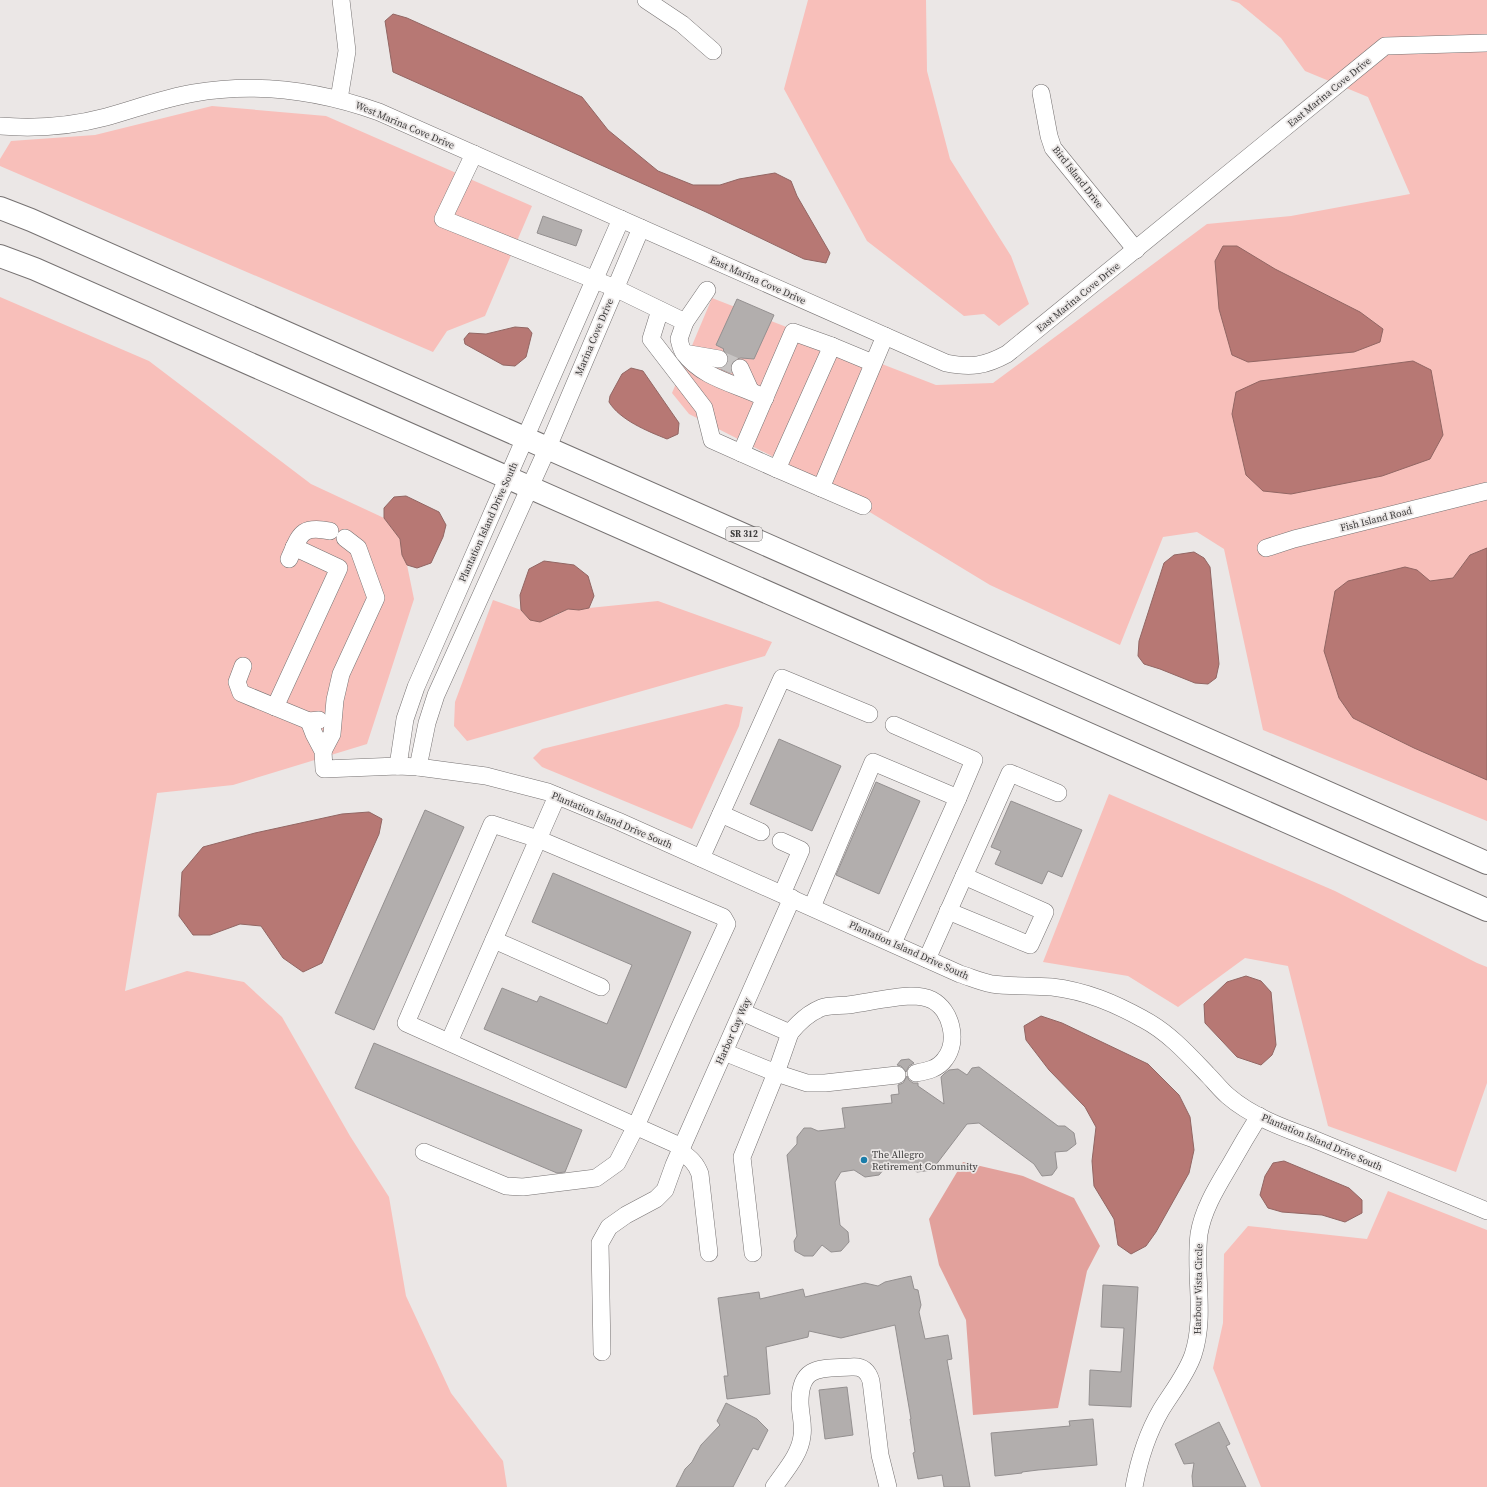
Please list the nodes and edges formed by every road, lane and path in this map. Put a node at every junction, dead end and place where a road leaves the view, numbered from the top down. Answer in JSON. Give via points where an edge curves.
{"nodes":[{"id":1,"x":341,"y":0,"type":"edge"},
{"id":2,"x":646,"y":0,"type":"edge"},
{"id":3,"x":1487,"y":43,"type":"edge"},
{"id":4,"x":713,"y":51,"type":"dead end"},
{"id":5,"x":1041,"y":93,"type":"dead end"},
{"id":6,"x":339,"y":99,"type":"junction"},
{"id":7,"x":0,"y":126,"type":"edge"},
{"id":8,"x":474,"y":154,"type":"junction"},
{"id":9,"x":0,"y":208,"type":"edge"},
{"id":10,"x":631,"y":223,"type":"junction"},
{"id":11,"x":1136,"y":250,"type":"junction"},
{"id":12,"x":0,"y":256,"type":"edge"},
{"id":13,"x":594,"y":280,"type":"junction"},
{"id":14,"x":615,"y":288,"type":"junction"},
{"id":15,"x":707,"y":290,"type":"dead end"},
{"id":16,"x":660,"y":310,"type":"junction"},
{"id":17,"x":685,"y":322,"type":"junction"},
{"id":18,"x":884,"y":336,"type":"junction"},
{"id":19,"x":832,"y":346,"type":"junction"},
{"id":20,"x":684,"y":353,"type":"junction"},
{"id":21,"x":719,"y":359,"type":"tunnel mouth"},
{"id":22,"x":873,"y":363,"type":"junction"},
{"id":23,"x":740,"y":368,"type":"tunnel mouth"},
{"id":24,"x":757,"y":394,"type":"junction"},
{"id":25,"x":526,"y":437,"type":"junction"},
{"id":26,"x":548,"y":447,"type":"junction"},
{"id":27,"x":741,"y":453,"type":"junction"},
{"id":28,"x":778,"y":469,"type":"junction"},
{"id":29,"x":508,"y":478,"type":"junction"},
{"id":30,"x":529,"y":487,"type":"junction"},
{"id":31,"x":821,"y":488,"type":"junction"},
{"id":32,"x":1487,"y":491,"type":"edge"},
{"id":33,"x":863,"y":506,"type":"dead end"},
{"id":34,"x":1266,"y":548,"type":"dead end"},
{"id":35,"x":243,"y":666,"type":"dead end"},
{"id":36,"x":275,"y":707,"type":"junction"},
{"id":37,"x":869,"y":714,"type":"dead end"},
{"id":38,"x":333,"y":719,"type":"junction"},
{"id":39,"x":309,"y":721,"type":"junction"},
{"id":40,"x":894,"y":725,"type":"dead end"},
{"id":41,"x":323,"y":750,"type":"junction"},
{"id":42,"x":398,"y":766,"type":"junction"},
{"id":43,"x":418,"y":767,"type":"junction"},
{"id":44,"x":1058,"y":793,"type":"dead end"},
{"id":45,"x":557,"y":796,"type":"junction"},
{"id":46,"x":958,"y":798,"type":"junction"},
{"id":47,"x":721,"y":814,"type":"junction"},
{"id":48,"x":761,"y":832,"type":"dead end"},
{"id":49,"x":538,"y":839,"type":"junction"},
{"id":50,"x":781,"y":841,"type":"dead end"},
{"id":51,"x":701,"y":858,"type":"junction"},
{"id":52,"x":1487,"y":863,"type":"edge"},
{"id":53,"x":964,"y":876,"type":"junction"},
{"id":54,"x":787,"y":896,"type":"junction"},
{"id":55,"x":812,"y":907,"type":"junction"},
{"id":56,"x":1487,"y":910,"type":"edge"},
{"id":57,"x":948,"y":911,"type":"junction"},
{"id":58,"x":494,"y":940,"type":"junction"},
{"id":59,"x":893,"y":943,"type":"junction"},
{"id":60,"x":927,"y":959,"type":"junction"},
{"id":61,"x":601,"y":986,"type":"dead end"},
{"id":62,"x":742,"y":1012,"type":"junction"},
{"id":63,"x":790,"y":1033,"type":"junction"},
{"id":64,"x":449,"y":1042,"type":"junction"},
{"id":65,"x":724,"y":1052,"type":"junction"},
{"id":66,"x":916,"y":1072,"type":"dead end"},
{"id":67,"x":776,"y":1073,"type":"junction"},
{"id":68,"x":897,"y":1075,"type":"dead end"},
{"id":69,"x":1259,"y":1116,"type":"junction"},
{"id":70,"x":636,"y":1126,"type":"junction"},
{"id":71,"x":424,"y":1152,"type":"dead end"},
{"id":72,"x":679,"y":1154,"type":"junction"},
{"id":73,"x":1487,"y":1211,"type":"edge"},
{"id":74,"x":709,"y":1253,"type":"dead end"},
{"id":75,"x":753,"y":1253,"type":"dead end"},
{"id":76,"x":602,"y":1352,"type":"dead end"},
{"id":77,"x":774,"y":1487,"type":"edge"},
{"id":78,"x":888,"y":1487,"type":"edge"},
{"id":79,"x":1134,"y":1487,"type":"edge"}],
"edges":[{"from":1,"to":6,"type":"street","via":[[347,51]]},
{"from":2,"to":4,"type":"street","via":[[682,24]]},
{"from":3,"to":11,"type":"street","name":"East Marina Cove Drive","via":[[1385,46]]},
{"from":5,"to":11,"type":"street","name":"Bird Island Drive","via":[[1053,148]]},
{"from":6,"to":7,"type":"street","name":"West Marina Cove Drive","via":[[306,92],[235,88],[194,92],[76,123],[37,127]]},
{"from":6,"to":8,"type":"street","name":"West Marina Cove Drive","via":[[379,112]]},
{"from":8,"to":10,"type":"street","name":"West Marina Cove Drive"},
{"from":8,"to":13,"type":"street","via":[[443,219]]},
{"from":9,"to":25,"type":"main road","number":"SR 312"},
{"from":10,"to":13,"type":"street"},
{"from":10,"to":14,"type":"street","name":"Marina Cove Drive"},
{"from":10,"to":18,"type":"street","name":"East Marina Cove Drive"},
{"from":11,"to":18,"type":"street","name":"East Marina Cove Drive","via":[[1007,354],[993,362],[977,366],[946,363]]},
{"from":12,"to":29,"type":"main road","via":[[35,269]]},
{"from":13,"to":14,"type":"street"},
{"from":13,"to":25,"type":"street"},
{"from":14,"to":16,"type":"street"},
{"from":14,"to":26,"type":"street","name":"Marina Cove Drive"},
{"from":15,"to":17,"type":"street"},
{"from":16,"to":17,"type":"street"},
{"from":16,"to":27,"type":"street","via":[[651,339],[704,408],[712,440]]},
{"from":17,"to":20,"type":"street","via":[[679,339]]},
{"from":18,"to":22,"type":"street"},
{"from":19,"to":22,"type":"street"},
{"from":19,"to":24,"type":"street","via":[[793,332]]},
{"from":19,"to":28,"type":"street"},
{"from":20,"to":21,"type":"street"},
{"from":20,"to":24,"type":"street","via":[[706,374]]},
{"from":22,"to":31,"type":"street"},
{"from":23,"to":24,"type":"street"},
{"from":24,"to":27,"type":"street"},
{"from":25,"to":26,"type":"main road","number":"SR 312"},
{"from":25,"to":29,"type":"street","name":"Plantation Island Drive South"},
{"from":26,"to":30,"type":"street"},
{"from":26,"to":52,"type":"main road","number":"SR 312"},
{"from":27,"to":28,"type":"street"},
{"from":28,"to":31,"type":"street"},
{"from":29,"to":30,"type":"main road"},
{"from":29,"to":42,"type":"street","name":"Plantation Island Drive South","via":[[416,687],[405,719]]},
{"from":30,"to":43,"type":"street","via":[[436,695]]},
{"from":30,"to":56,"type":"main road"},
{"from":31,"to":33,"type":"street"},
{"from":32,"to":34,"type":"street","name":"Fish Island Road"},
{"from":35,"to":36,"type":"street","via":[[237,682],[242,693]]},
{"from":36,"to":38,"type":"street","via":[[339,568],[292,553],[300,536],[307,530],[316,528],[337,535],[358,548],[376,598],[340,674]]},
{"from":36,"to":39,"type":"street"},
{"from":37,"to":47,"type":"street","via":[[782,678]]},
{"from":38,"to":39,"type":"street"},
{"from":38,"to":41,"type":"street","via":[[332,734]]},
{"from":39,"to":41,"type":"street"},
{"from":40,"to":46,"type":"street","via":[[974,760]]},
{"from":41,"to":42,"type":"street","name":"Plantation Island Drive South","via":[[324,768]]},
{"from":42,"to":43,"type":"street","name":"Plantation Island Drive South"},
{"from":43,"to":45,"type":"street","name":"Plantation Island Drive South","via":[[486,776]]},
{"from":44,"to":53,"type":"street","via":[[1010,773]]},
{"from":45,"to":49,"type":"street"},
{"from":45,"to":51,"type":"street","name":"Plantation Island Drive South"},
{"from":46,"to":55,"type":"street","via":[[873,762]]},
{"from":46,"to":59,"type":"street"},
{"from":47,"to":48,"type":"street"},
{"from":47,"to":51,"type":"street"},
{"from":49,"to":58,"type":"street"},
{"from":49,"to":64,"type":"street","via":[[492,824],[406,1023]]},
{"from":49,"to":70,"type":"street","via":[[723,917],[727,924]]},
{"from":50,"to":54,"type":"street","name":"Harbor Cay Way","via":[[801,850]]},
{"from":51,"to":54,"type":"street","name":"Plantation Island Drive South"},
{"from":53,"to":57,"type":"street"},
{"from":53,"to":57,"type":"street","via":[[1045,912],[1030,945]]},
{"from":54,"to":55,"type":"street","name":"Plantation Island Drive South"},
{"from":54,"to":62,"type":"street","name":"Harbor Cay Way"},
{"from":55,"to":59,"type":"street","name":"Plantation Island Drive South"},
{"from":57,"to":60,"type":"street"},
{"from":58,"to":61,"type":"street"},
{"from":58,"to":64,"type":"street"},
{"from":59,"to":60,"type":"street","name":"Plantation Island Drive South"},
{"from":60,"to":69,"type":"street","name":"Plantation Island Drive South","via":[[960,974],[990,983],[1052,987],[1091,995],[1121,1007],[1167,1036],[1192,1057],[1228,1096]]},
{"from":62,"to":63,"type":"street"},
{"from":62,"to":65,"type":"street","name":"Harbor Cay Way"},
{"from":63,"to":66,"type":"street","via":[[821,1008],[912,996],[924,997],[942,1008],[948,1017],[952,1039],[946,1058],[938,1066]]},
{"from":63,"to":67,"type":"street"},
{"from":64,"to":70,"type":"street"},
{"from":65,"to":67,"type":"street"},
{"from":65,"to":72,"type":"street","name":"Harbor Cay Way"},
{"from":67,"to":68,"type":"street","via":[[807,1083]]},
{"from":67,"to":75,"type":"street","via":[[742,1157]]},
{"from":69,"to":73,"type":"street","name":"Plantation Island Drive South"},
{"from":69,"to":79,"type":"street","name":"Harbour Vista Circle","via":[[1205,1211],[1199,1234],[1198,1339],[1180,1381],[1152,1426],[1142,1450]]},
{"from":70,"to":71,"type":"street","via":[[617,1163],[596,1178],[523,1187],[506,1186]]},
{"from":70,"to":72,"type":"street"},
{"from":72,"to":74,"type":"street","via":[[691,1159],[698,1166]]},
{"from":72,"to":76,"type":"street","name":"Harbor Cay Way","via":[[665,1190],[656,1199],[609,1227],[600,1243]]},
{"from":77,"to":78,"type":"street","via":[[797,1452],[802,1438],[800,1402],[805,1377],[817,1369],[857,1366],[864,1369],[870,1381],[880,1455]]}]}
